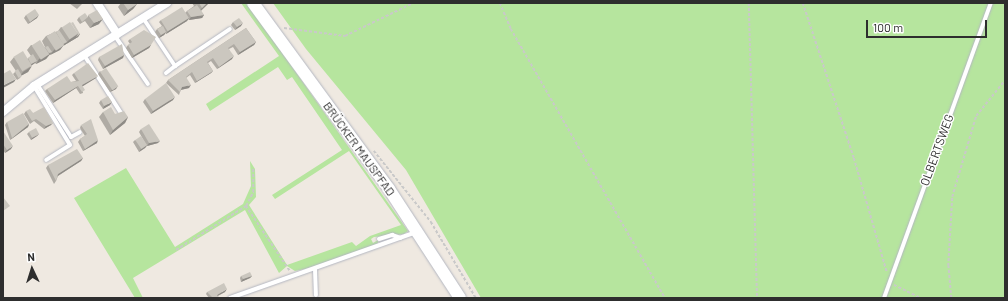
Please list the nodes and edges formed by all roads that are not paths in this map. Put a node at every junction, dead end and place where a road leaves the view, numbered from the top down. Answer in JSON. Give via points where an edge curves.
{"nodes":[{"id":1,"x":97,"y":3,"type":"edge"},
{"id":2,"x":167,"y":3,"type":"edge"},
{"id":3,"x":253,"y":3,"type":"edge"},
{"id":4,"x":991,"y":3,"type":"edge"},
{"id":5,"x":143,"y":18,"type":"junction"},
{"id":6,"x":230,"y":29,"type":"dead end"},
{"id":7,"x":116,"y":35,"type":"junction"},
{"id":8,"x":84,"y":55,"type":"junction"},
{"id":9,"x":176,"y":66,"type":"junction"},
{"id":10,"x":166,"y":73,"type":"dead end"},
{"id":11,"x":148,"y":84,"type":"dead end"},
{"id":12,"x":36,"y":85,"type":"junction"},
{"id":13,"x":3,"y":110,"type":"edge"},
{"id":14,"x":121,"y":113,"type":"edge"},
{"id":15,"x":80,"y":132,"type":"dead end"},
{"id":16,"x":46,"y":160,"type":"dead end"},
{"id":17,"x":418,"y":232,"type":"junction"},
{"id":18,"x":401,"y":238,"type":"junction"},
{"id":19,"x":379,"y":239,"type":"dead end"},
{"id":20,"x":315,"y":269,"type":"junction"},
{"id":21,"x":316,"y":294,"type":"dead end"},
{"id":22,"x":230,"y":298,"type":"edge"},
{"id":23,"x":460,"y":298,"type":"edge"},
{"id":24,"x":884,"y":298,"type":"edge"}],
"edges":[{"from":1,"to":7,"type":"street"},
{"from":2,"to":5,"type":"street"},
{"from":3,"to":17,"type":"main road","name":"BRÜCKER MAUSPFAD"},
{"from":4,"to":24,"type":"lane","name":"OLBERTSWEG"},
{"from":5,"to":7,"type":"street"},
{"from":5,"to":9,"type":"lane"},
{"from":6,"to":9,"type":"lane"},
{"from":7,"to":8,"type":"street"},
{"from":7,"to":11,"type":"lane"},
{"from":8,"to":12,"type":"street"},
{"from":8,"to":14,"type":"lane"},
{"from":9,"to":10,"type":"lane"},
{"from":12,"to":13,"type":"street"},
{"from":12,"to":15,"type":"lane","via":[[71,137]]},
{"from":12,"to":16,"type":"lane","via":[[70,145]]},
{"from":17,"to":18,"type":"lane"},
{"from":17,"to":23,"type":"main road","name":"BRÜCKER MAUSPFAD"},
{"from":18,"to":19,"type":"lane","via":[[392,235]]},
{"from":18,"to":20,"type":"lane"},
{"from":20,"to":21,"type":"lane"},
{"from":20,"to":22,"type":"lane","via":[[298,272]]}]}
